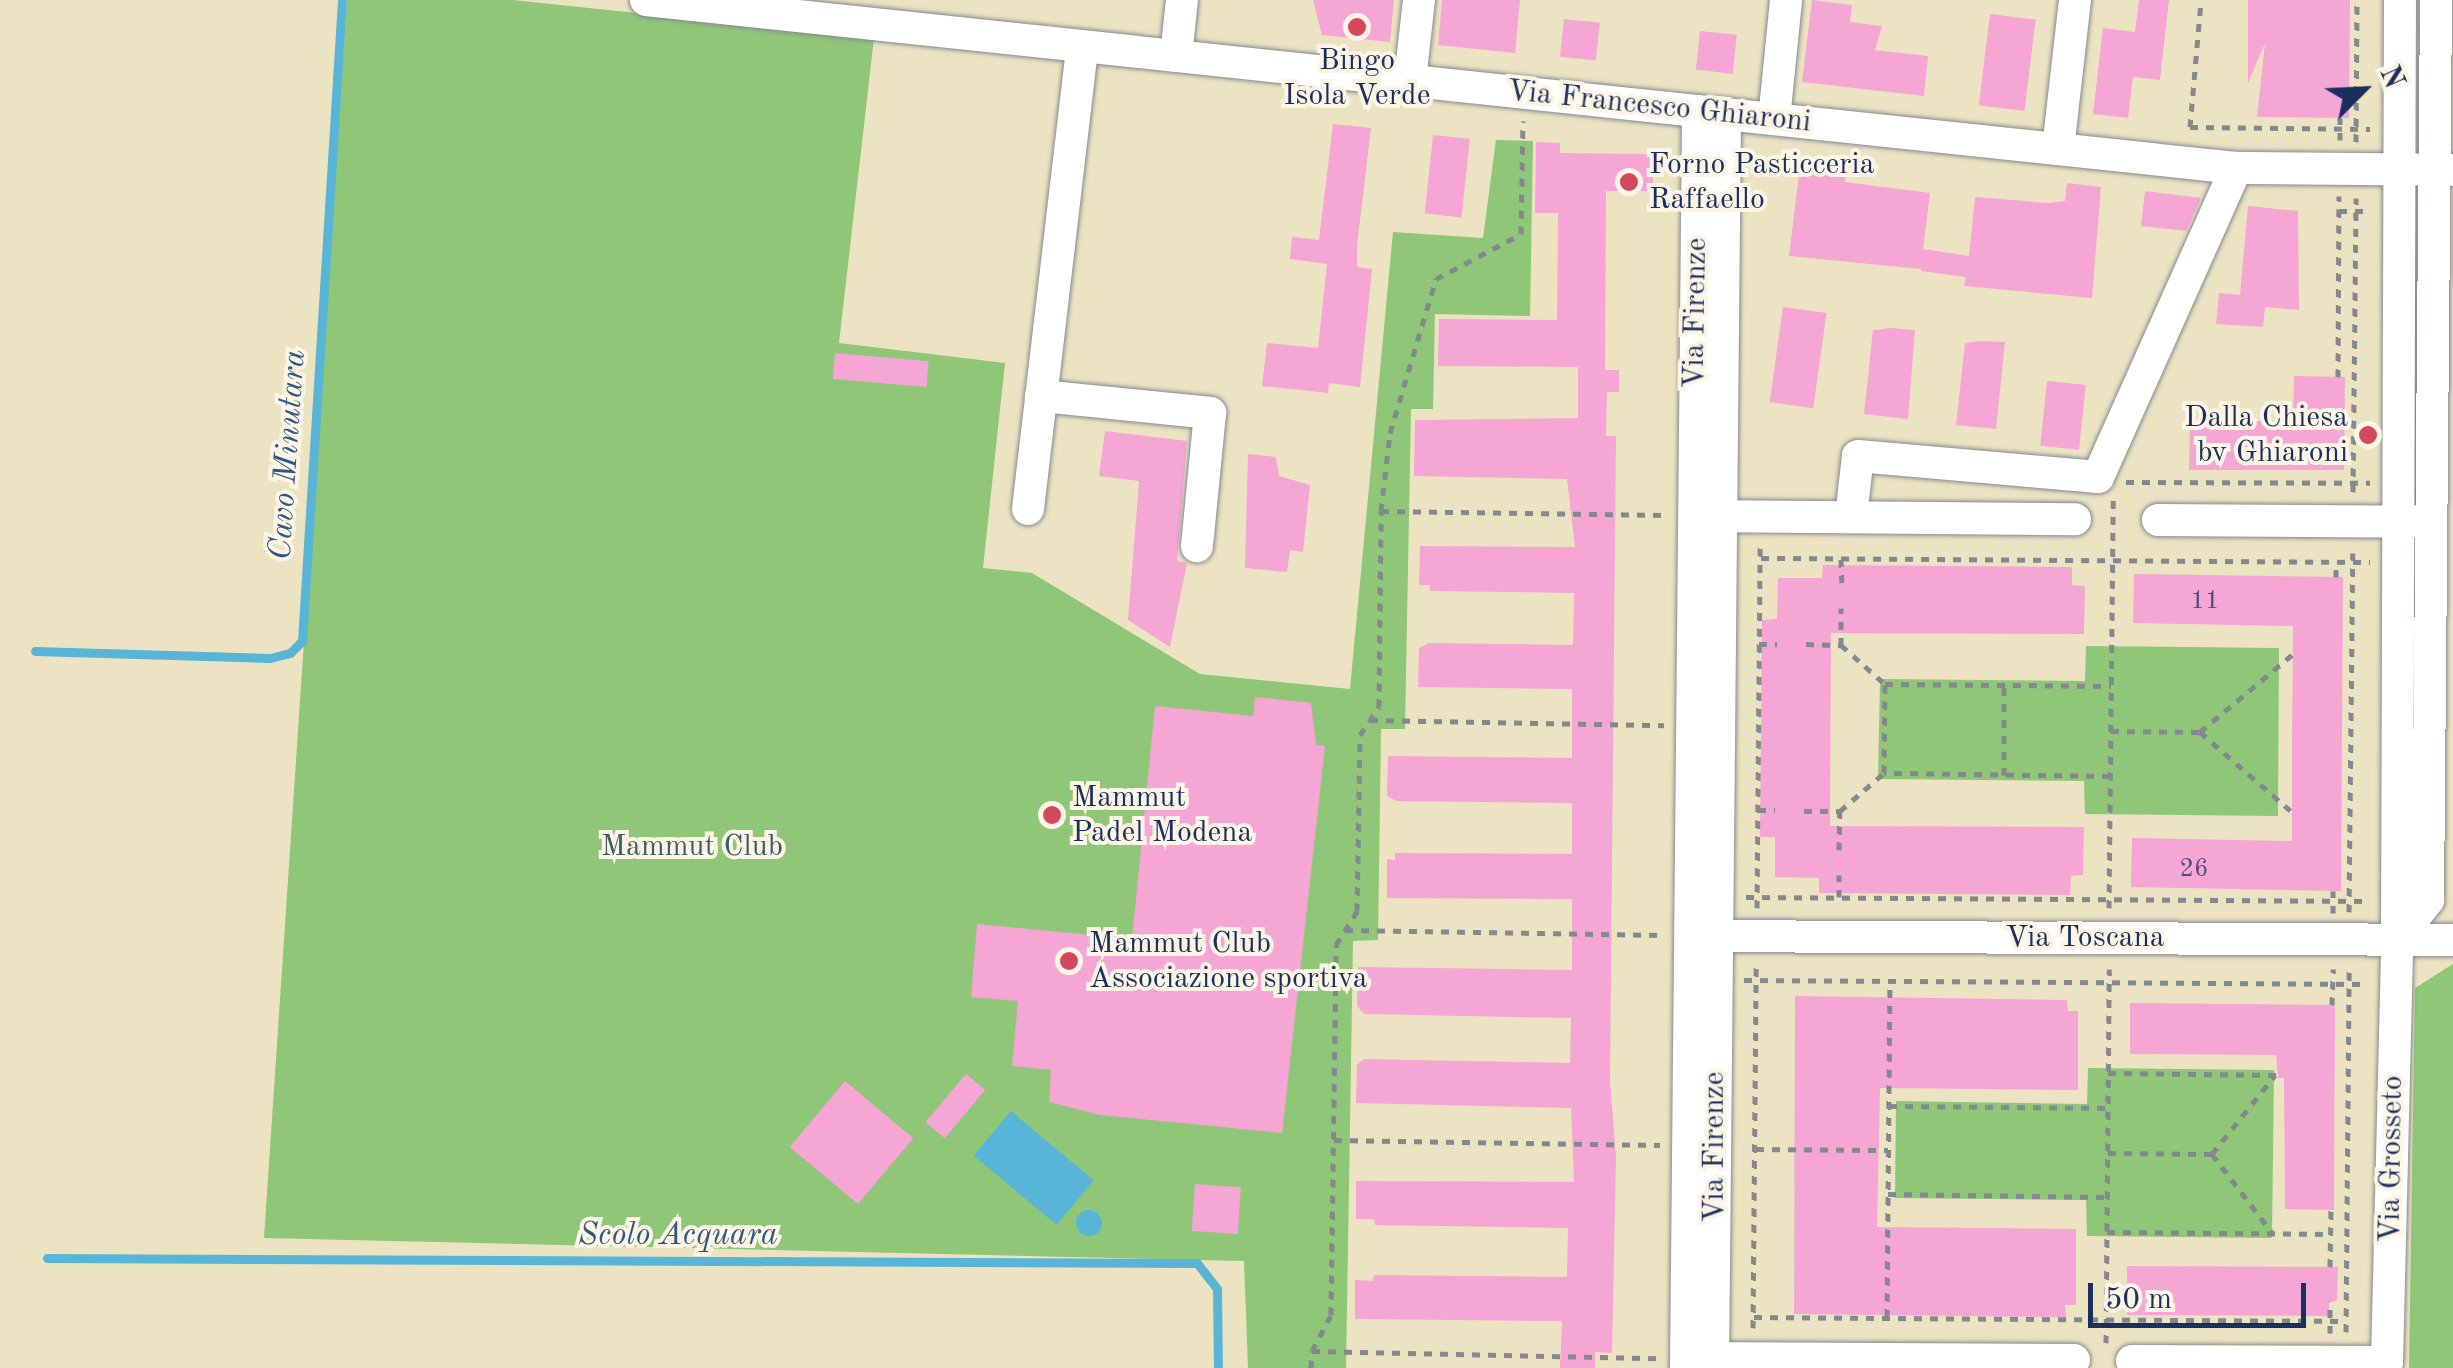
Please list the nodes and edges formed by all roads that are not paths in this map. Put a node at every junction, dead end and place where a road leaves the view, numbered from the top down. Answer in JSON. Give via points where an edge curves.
{"nodes":[{"id":1,"x":646,"y":0,"type":"edge"},
{"id":2,"x":1182,"y":0,"type":"edge"},
{"id":3,"x":1419,"y":0,"type":"edge"},
{"id":4,"x":1786,"y":0,"type":"edge"},
{"id":5,"x":2075,"y":0,"type":"edge"},
{"id":6,"x":2400,"y":0,"type":"edge"},
{"id":7,"x":2436,"y":0,"type":"edge"},
{"id":8,"x":795,"y":8,"type":"edge"},
{"id":9,"x":1082,"y":46,"type":"junction"},
{"id":10,"x":1176,"y":56,"type":"junction"},
{"id":11,"x":1410,"y":80,"type":"junction"},
{"id":12,"x":1712,"y":112,"type":"junction"},
{"id":13,"x":1774,"y":119,"type":"junction"},
{"id":14,"x":2058,"y":149,"type":"junction"},
{"id":15,"x":2236,"y":168,"type":"junction"},
{"id":16,"x":2399,"y":170,"type":"junction"},
{"id":17,"x":2444,"y":170,"type":"edge"},
{"id":18,"x":1041,"y":396,"type":"junction"},
{"id":19,"x":1028,"y":509,"type":"dead end"},
{"id":20,"x":1707,"y":516,"type":"junction"},
{"id":21,"x":1851,"y":517,"type":"junction"},
{"id":22,"x":2075,"y":519,"type":"dead end"},
{"id":23,"x":2158,"y":520,"type":"dead end"},
{"id":24,"x":2396,"y":522,"type":"junction"},
{"id":25,"x":2442,"y":522,"type":"edge"},
{"id":26,"x":1197,"y":546,"type":"dead end"},
{"id":27,"x":1704,"y":936,"type":"junction"},
{"id":28,"x":2398,"y":940,"type":"junction"},
{"id":29,"x":2453,"y":940,"type":"edge"},
{"id":30,"x":2119,"y":1356,"type":"road end"},
{"id":31,"x":2074,"y":1360,"type":"dead end"},
{"id":32,"x":1700,"y":1363,"type":"edge"},
{"id":33,"x":2387,"y":1365,"type":"edge"}],
"edges":[{"from":1,"to":8,"type":"street","name":"Via Francesco Ghiaroni"},
{"from":2,"to":10,"type":"street"},
{"from":3,"to":11,"type":"street"},
{"from":4,"to":13,"type":"street"},
{"from":5,"to":14,"type":"street"},
{"from":6,"to":16,"type":"street","name":"Via Grosseto"},
{"from":7,"to":17,"type":"street"},
{"from":8,"to":9,"type":"street","name":"Via Francesco Ghiaroni"},
{"from":9,"to":10,"type":"street","name":"Via Francesco Ghiaroni"},
{"from":9,"to":18,"type":"street"},
{"from":10,"to":11,"type":"street","name":"Via Francesco Ghiaroni"},
{"from":11,"to":12,"type":"street","name":"Via Francesco Ghiaroni"},
{"from":12,"to":13,"type":"street","name":"Via Francesco Ghiaroni"},
{"from":12,"to":20,"type":"street","name":"Via Firenze"},
{"from":13,"to":14,"type":"street","name":"Via Francesco Ghiaroni"},
{"from":14,"to":15,"type":"street","name":"Via Francesco Ghiaroni"},
{"from":15,"to":16,"type":"street","name":"Via Francesco Ghiaroni"},
{"from":15,"to":21,"type":"street","via":[[2098,477],[1858,456]]},
{"from":16,"to":17,"type":"street","name":"Via Francesco Ghiaroni"},
{"from":16,"to":24,"type":"street","name":"Via Grosseto"},
{"from":17,"to":25,"type":"street"},
{"from":18,"to":19,"type":"street"},
{"from":18,"to":26,"type":"street","via":[[1210,413]]},
{"from":20,"to":21,"type":"street"},
{"from":20,"to":27,"type":"street","name":"Via Firenze","via":[[1692,726]]},
{"from":20,"to":27,"type":"street","name":"Via Firenze","via":[[1720,558],[1718,897]]},
{"from":21,"to":22,"type":"street"},
{"from":23,"to":24,"type":"street"},
{"from":24,"to":25,"type":"street"},
{"from":24,"to":28,"type":"street","name":"Via Grosseto"},
{"from":25,"to":28,"type":"street","via":[[2428,900]]},
{"from":27,"to":28,"type":"street","name":"Via Toscana"},
{"from":27,"to":32,"type":"street","name":"Via Firenze","via":[[1688,1146]]},
{"from":27,"to":32,"type":"street","name":"Via Firenze","via":[[1717,980],[1714,1316]]},
{"from":28,"to":29,"type":"street","name":"Via Toscana"},
{"from":28,"to":33,"type":"street","name":"Via Grosseto"},
{"from":30,"to":33,"type":"street","name":"Via Grosseto"},
{"from":31,"to":32,"type":"street"}]}
